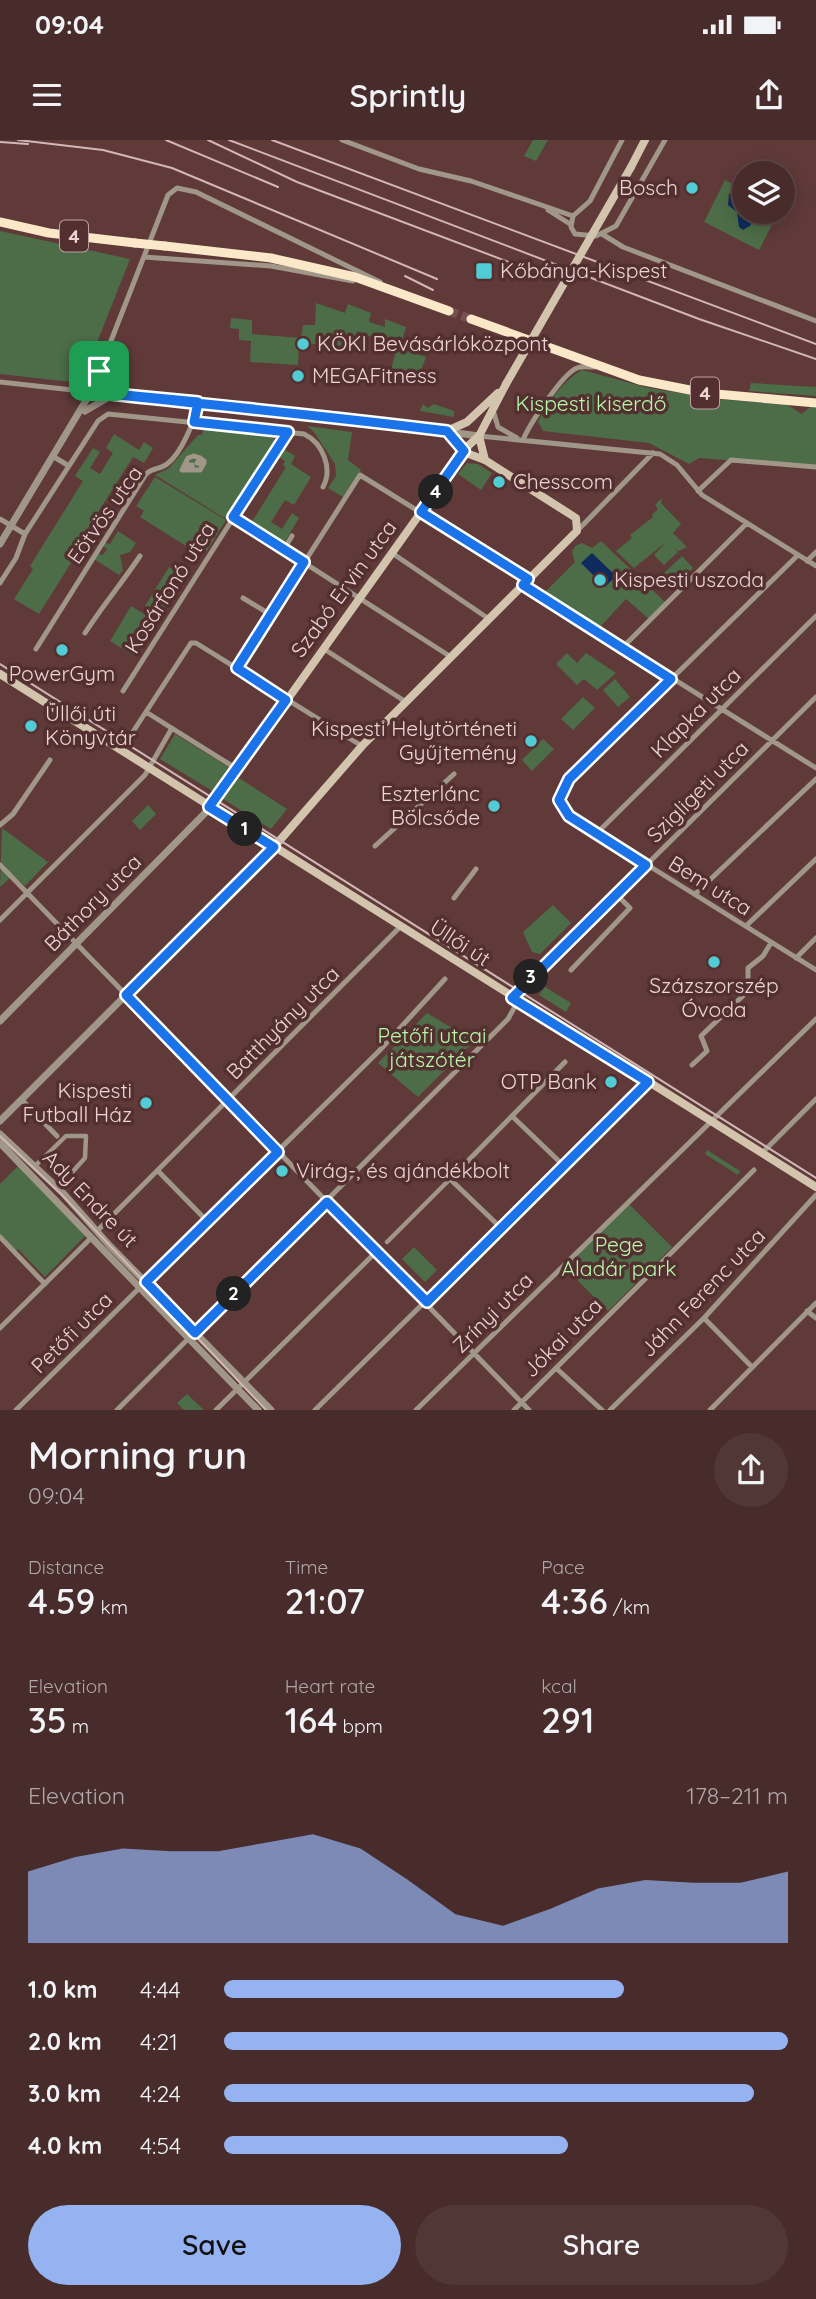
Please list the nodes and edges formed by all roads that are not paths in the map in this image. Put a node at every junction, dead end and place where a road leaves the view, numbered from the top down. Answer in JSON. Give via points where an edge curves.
{"nodes":[{"id":1,"x":342,"y":140,"type":"edge"},
{"id":2,"x":622,"y":140,"type":"edge"},
{"id":3,"x":645,"y":140,"type":"edge"},
{"id":4,"x":665,"y":140,"type":"edge"},
{"id":5,"x":545,"y":208,"type":"junction"},
{"id":6,"x":573,"y":216,"type":"junction"},
{"id":7,"x":0,"y":222,"type":"edge"},
{"id":8,"x":571,"y":227,"type":"junction"},
{"id":9,"x":615,"y":227,"type":"junction"},
{"id":10,"x":603,"y":234,"type":"junction"},
{"id":11,"x":615,"y":242,"type":"junction"},
{"id":12,"x":144,"y":257,"type":"junction"},
{"id":13,"x":375,"y":284,"type":"junction"},
{"id":14,"x":424,"y":303,"type":"junction"},
{"id":15,"x":449,"y":311,"type":"tunnel mouth"},
{"id":16,"x":471,"y":319,"type":"tunnel mouth"},
{"id":17,"x":816,"y":321,"type":"edge"},
{"id":18,"x":597,"y":366,"type":"junction"},
{"id":19,"x":99,"y":371,"type":"junction"},
{"id":20,"x":0,"y":382,"type":"edge"},
{"id":21,"x":504,"y":387,"type":"junction"},
{"id":22,"x":91,"y":392,"type":"junction"},
{"id":23,"x":114,"y":394,"type":"junction"},
{"id":24,"x":198,"y":402,"type":"junction"},
{"id":25,"x":816,"y":403,"type":"edge"},
{"id":26,"x":493,"y":407,"type":"junction"},
{"id":27,"x":80,"y":415,"type":"junction"},
{"id":28,"x":194,"y":422,"type":"junction"},
{"id":29,"x":447,"y":431,"type":"junction"},
{"id":30,"x":288,"y":432,"type":"junction"},
{"id":31,"x":479,"y":436,"type":"junction"},
{"id":32,"x":523,"y":440,"type":"junction"},
{"id":33,"x":463,"y":453,"type":"junction"},
{"id":34,"x":653,"y":453,"type":"junction"},
{"id":35,"x":54,"y":457,"type":"junction"},
{"id":36,"x":485,"y":460,"type":"junction"},
{"id":37,"x":69,"y":466,"type":"junction"},
{"id":38,"x":816,"y":467,"type":"edge"},
{"id":39,"x":323,"y":486,"type":"dead end"},
{"id":40,"x":698,"y":491,"type":"junction"},
{"id":41,"x":421,"y":512,"type":"junction"},
{"id":42,"x":233,"y":517,"type":"junction"},
{"id":43,"x":0,"y":519,"type":"edge"},
{"id":44,"x":747,"y":523,"type":"junction"},
{"id":45,"x":11,"y":526,"type":"junction"},
{"id":46,"x":576,"y":531,"type":"junction"},
{"id":47,"x":25,"y":534,"type":"junction"},
{"id":48,"x":292,"y":536,"type":"dead end"},
{"id":49,"x":0,"y":544,"type":"edge"},
{"id":50,"x":284,"y":549,"type":"junction"},
{"id":51,"x":816,"y":552,"type":"edge"},
{"id":52,"x":392,"y":553,"type":"junction"},
{"id":53,"x":798,"y":555,"type":"junction"},
{"id":54,"x":139,"y":556,"type":"dead end"},
{"id":55,"x":807,"y":561,"type":"junction"},
{"id":56,"x":304,"y":562,"type":"junction"},
{"id":57,"x":816,"y":566,"type":"edge"},
{"id":58,"x":525,"y":582,"type":"junction"},
{"id":59,"x":0,"y":583,"type":"edge"},
{"id":60,"x":243,"y":598,"type":"dead end"},
{"id":61,"x":360,"y":599,"type":"junction"},
{"id":62,"x":271,"y":615,"type":"junction"},
{"id":63,"x":816,"y":616,"type":"edge"},
{"id":64,"x":489,"y":619,"type":"junction"},
{"id":65,"x":85,"y":633,"type":"dead end"},
{"id":66,"x":323,"y":648,"type":"junction"},
{"id":67,"x":622,"y":648,"type":"junction"},
{"id":68,"x":36,"y":649,"type":"dead end"},
{"id":69,"x":451,"y":657,"type":"junction"},
{"id":70,"x":237,"y":668,"type":"junction"},
{"id":71,"x":660,"y":672,"type":"junction"},
{"id":72,"x":0,"y":674,"type":"edge"},
{"id":73,"x":671,"y":679,"type":"junction"},
{"id":74,"x":660,"y":689,"type":"junction"},
{"id":75,"x":124,"y":691,"type":"dead end"},
{"id":76,"x":816,"y":697,"type":"edge"},
{"id":77,"x":286,"y":700,"type":"junction"},
{"id":78,"x":406,"y":702,"type":"junction"},
{"id":79,"x":722,"y":710,"type":"junction"},
{"id":80,"x":146,"y":712,"type":"junction"},
{"id":81,"x":172,"y":729,"type":"junction"},
{"id":82,"x":772,"y":741,"type":"junction"},
{"id":83,"x":362,"y":746,"type":"junction"},
{"id":84,"x":121,"y":750,"type":"junction"},
{"id":85,"x":50,"y":760,"type":"dead end"},
{"id":86,"x":816,"y":768,"type":"edge"},
{"id":87,"x":150,"y":769,"type":"junction"},
{"id":88,"x":237,"y":769,"type":"junction"},
{"id":89,"x":454,"y":774,"type":"dead end"},
{"id":90,"x":816,"y":779,"type":"edge"},
{"id":91,"x":209,"y":807,"type":"junction"},
{"id":92,"x":0,"y":825,"type":"edge"},
{"id":93,"x":597,"y":833,"type":"junction"},
{"id":94,"x":374,"y":846,"type":"dead end"},
{"id":95,"x":274,"y":847,"type":"junction"},
{"id":96,"x":816,"y":859,"type":"edge"},
{"id":97,"x":0,"y":864,"type":"edge"},
{"id":98,"x":646,"y":865,"type":"junction"},
{"id":99,"x":476,"y":869,"type":"dead end"},
{"id":100,"x":29,"y":892,"type":"junction"},
{"id":101,"x":616,"y":894,"type":"junction"},
{"id":102,"x":695,"y":894,"type":"junction"},
{"id":103,"x":454,"y":898,"type":"dead end"},
{"id":104,"x":0,"y":920,"type":"edge"},
{"id":105,"x":401,"y":926,"type":"junction"},
{"id":106,"x":746,"y":926,"type":"junction"},
{"id":107,"x":816,"y":938,"type":"edge"},
{"id":108,"x":771,"y":943,"type":"junction"},
{"id":109,"x":77,"y":944,"type":"junction"},
{"id":110,"x":796,"y":958,"type":"junction"},
{"id":111,"x":570,"y":970,"type":"dead end"},
{"id":112,"x":816,"y":970,"type":"edge"},
{"id":113,"x":445,"y":979,"type":"dead end"},
{"id":114,"x":126,"y":995,"type":"junction"},
{"id":115,"x":515,"y":999,"type":"junction"},
{"id":116,"x":816,"y":1019,"type":"edge"},
{"id":117,"x":0,"y":1021,"type":"edge"},
{"id":118,"x":565,"y":1062,"type":"dead end"},
{"id":119,"x":692,"y":1065,"type":"dead end"},
{"id":120,"x":648,"y":1082,"type":"junction"},
{"id":121,"x":816,"y":1099,"type":"edge"},
{"id":122,"x":22,"y":1100,"type":"junction"},
{"id":123,"x":229,"y":1100,"type":"junction"},
{"id":124,"x":514,"y":1118,"type":"junction"},
{"id":125,"x":711,"y":1119,"type":"junction"},
{"id":126,"x":0,"y":1121,"type":"edge"},
{"id":127,"x":0,"y":1134,"type":"edge"},
{"id":128,"x":57,"y":1136,"type":"dead end"},
{"id":129,"x":0,"y":1143,"type":"edge"},
{"id":130,"x":278,"y":1152,"type":"junction"},
{"id":131,"x":763,"y":1153,"type":"junction"},
{"id":132,"x":564,"y":1166,"type":"junction"},
{"id":133,"x":34,"y":1167,"type":"junction"},
{"id":134,"x":754,"y":1170,"type":"dead end"},
{"id":135,"x":158,"y":1171,"type":"junction"},
{"id":136,"x":450,"y":1179,"type":"junction"},
{"id":137,"x":815,"y":1184,"type":"edge"},
{"id":138,"x":58,"y":1188,"type":"junction"},
{"id":139,"x":816,"y":1195,"type":"edge"},
{"id":140,"x":327,"y":1202,"type":"junction"},
{"id":141,"x":208,"y":1222,"type":"junction"},
{"id":142,"x":500,"y":1227,"type":"junction"},
{"id":143,"x":97,"y":1231,"type":"junction"},
{"id":144,"x":0,"y":1237,"type":"edge"},
{"id":145,"x":89,"y":1240,"type":"dead end"},
{"id":146,"x":387,"y":1242,"type":"dead end"},
{"id":147,"x":376,"y":1252,"type":"junction"},
{"id":148,"x":45,"y":1284,"type":"junction"},
{"id":149,"x":143,"y":1285,"type":"junction"},
{"id":150,"x":427,"y":1302,"type":"junction"},
{"id":151,"x":816,"y":1303,"type":"edge"},
{"id":152,"x":807,"y":1311,"type":"junction"},
{"id":153,"x":704,"y":1318,"type":"junction"},
{"id":154,"x":816,"y":1318,"type":"edge"},
{"id":155,"x":0,"y":1328,"type":"edge"},
{"id":156,"x":192,"y":1336,"type":"junction"},
{"id":157,"x":474,"y":1353,"type":"junction"},
{"id":158,"x":752,"y":1367,"type":"junction"},
{"id":159,"x":556,"y":1368,"type":"junction"},
{"id":160,"x":241,"y":1386,"type":"junction"},
{"id":161,"x":522,"y":1402,"type":"junction"},
{"id":162,"x":16,"y":1410,"type":"edge"},
{"id":163,"x":117,"y":1410,"type":"edge"},
{"id":164,"x":216,"y":1410,"type":"edge"},
{"id":165,"x":258,"y":1410,"type":"edge"},
{"id":166,"x":271,"y":1410,"type":"edge"},
{"id":167,"x":315,"y":1410,"type":"edge"},
{"id":168,"x":416,"y":1410,"type":"edge"},
{"id":169,"x":514,"y":1410,"type":"edge"},
{"id":170,"x":529,"y":1410,"type":"edge"},
{"id":171,"x":602,"y":1410,"type":"edge"},
{"id":172,"x":610,"y":1410,"type":"edge"},
{"id":173,"x":710,"y":1410,"type":"edge"}],
"edges":[{"from":1,"to":5,"type":"street"},
{"from":2,"to":6,"type":"street","via":[[590,201]]},
{"from":3,"to":21,"type":"main road","name":"Szabó Ervin utca","bridge":true},
{"from":4,"to":9,"type":"street"},
{"from":5,"to":6,"type":"street"},
{"from":5,"to":8,"type":"street"},
{"from":6,"to":8,"type":"street"},
{"from":7,"to":13,"type":"main road","number":"4","bridge":true,"via":[[49,233],[271,258]]},
{"from":8,"to":10,"type":"street","via":[[581,235]]},
{"from":9,"to":10,"type":"street"},
{"from":9,"to":11,"type":"street"},
{"from":10,"to":11,"type":"street"},
{"from":11,"to":17,"type":"street"},
{"from":12,"to":13,"type":"street","via":[[271,266]]},
{"from":12,"to":14,"type":"street","via":[[168,195],[177,188],[196,192]]},
{"from":12,"to":19,"type":"street"},
{"from":13,"to":14,"type":"main road","number":"4"},
{"from":14,"to":15,"type":"main road","number":"4"},
{"from":16,"to":18,"type":"main road","number":"4"},
{"from":18,"to":25,"type":"main road","number":"4","via":[[673,388]]},
{"from":18,"to":32,"type":"street","via":[[577,368],[566,376],[533,418]]},
{"from":19,"to":22,"type":"street"},
{"from":19,"to":23,"type":"street","via":[[102,385]]},
{"from":20,"to":22,"type":"street"},
{"from":21,"to":26,"type":"main road","name":"Szabó Ervin utca"},
{"from":21,"to":29,"type":"main road","via":[[467,422]]},
{"from":22,"to":23,"type":"street"},
{"from":22,"to":27,"type":"street"},
{"from":23,"to":24,"type":"street"},
{"from":23,"to":27,"type":"street"},
{"from":24,"to":28,"type":"street","name":"Eötvös utca"},
{"from":24,"to":29,"type":"street"},
{"from":26,"to":31,"type":"main road","name":"Szabó Ervin utca"},
{"from":26,"to":32,"type":"street","via":[[498,427]]},
{"from":27,"to":35,"type":"street"},
{"from":28,"to":30,"type":"street"},
{"from":28,"to":37,"type":"street","via":[[104,415]]},
{"from":28,"to":68,"type":"street","name":"Eötvös utca","via":[[167,464],[146,474]]},
{"from":29,"to":31,"type":"street"},
{"from":29,"to":33,"type":"main road"},
{"from":30,"to":39,"type":"street","via":[[313,440],[328,467]]},
{"from":30,"to":42,"type":"street","name":"Kosárfonó utca"},
{"from":31,"to":32,"type":"street"},
{"from":31,"to":33,"type":"main road","name":"Szabó Ervin utca"},
{"from":31,"to":36,"type":"main road"},
{"from":32,"to":34,"type":"street"},
{"from":33,"to":36,"type":"main road"},
{"from":33,"to":41,"type":"main road","name":"Szabó Ervin utca"},
{"from":34,"to":40,"type":"street","via":[[677,465]]},
{"from":34,"to":46,"type":"street"},
{"from":35,"to":37,"type":"street"},
{"from":35,"to":45,"type":"street"},
{"from":36,"to":46,"type":"main road","via":[[576,518]]},
{"from":37,"to":47,"type":"street"},
{"from":38,"to":40,"type":"street","via":[[732,460]]},
{"from":40,"to":44,"type":"street"},
{"from":41,"to":52,"type":"main road","name":"Szabó Ervin utca"},
{"from":41,"to":56,"type":"street","via":[[360,475]]},
{"from":41,"to":58,"type":"street"},
{"from":42,"to":50,"type":"street"},
{"from":42,"to":75,"type":"street","name":"Kosárfonó utca"},
{"from":43,"to":45,"type":"street"},
{"from":44,"to":53,"type":"street"},
{"from":44,"to":67,"type":"street"},
{"from":45,"to":47,"type":"street"},
{"from":45,"to":49,"type":"street"},
{"from":46,"to":58,"type":"main road"},
{"from":47,"to":59,"type":"street"},
{"from":48,"to":50,"type":"street"},
{"from":50,"to":56,"type":"street"},
{"from":51,"to":55,"type":"street"},
{"from":52,"to":61,"type":"main road","name":"Szabó Ervin utca"},
{"from":52,"to":64,"type":"street"},
{"from":53,"to":55,"type":"street"},
{"from":53,"to":73,"type":"street"},
{"from":54,"to":65,"type":"street"},
{"from":55,"to":57,"type":"street"},
{"from":56,"to":61,"type":"street"},
{"from":56,"to":62,"type":"street"},
{"from":58,"to":64,"type":"main road"},
{"from":58,"to":67,"type":"street"},
{"from":60,"to":62,"type":"street"},
{"from":61,"to":66,"type":"main road","name":"Szabó Ervin utca"},
{"from":61,"to":69,"type":"street"},
{"from":62,"to":70,"type":"street"},
{"from":63,"to":79,"type":"street","name":"Klapka utca"},
{"from":64,"to":69,"type":"main road"},
{"from":66,"to":77,"type":"main road","name":"Szabó Ervin utca"},
{"from":66,"to":78,"type":"street"},
{"from":67,"to":71,"type":"street"},
{"from":69,"to":78,"type":"main road"},
{"from":70,"to":77,"type":"street"},
{"from":70,"to":80,"type":"street","via":[[191,643]]},
{"from":71,"to":73,"type":"street"},
{"from":71,"to":74,"type":"street"},
{"from":72,"to":84,"type":"main road","name":"Üllői út"},
{"from":73,"to":74,"type":"street"},
{"from":73,"to":79,"type":"street"},
{"from":74,"to":93,"type":"street","name":"Bem utca","via":[[569,779],[559,800],[566,814]]},
{"from":76,"to":82,"type":"street","name":"Szigligeti utca"},
{"from":77,"to":83,"type":"street"},
{"from":77,"to":88,"type":"main road","name":"Szabó Ervin utca"},
{"from":78,"to":83,"type":"main road"},
{"from":79,"to":82,"type":"street"},
{"from":79,"to":93,"type":"street","name":"Klapka utca"},
{"from":80,"to":81,"type":"street"},
{"from":80,"to":84,"type":"street"},
{"from":81,"to":87,"type":"street"},
{"from":81,"to":88,"type":"street"},
{"from":82,"to":86,"type":"street"},
{"from":82,"to":98,"type":"street","name":"Szigligeti utca"},
{"from":83,"to":95,"type":"main road"},
{"from":84,"to":87,"type":"main road","name":"Üllői út"},
{"from":85,"to":92,"type":"street","via":[[13,814]]},
{"from":87,"to":91,"type":"main road","name":"Üllői út"},
{"from":87,"to":100,"type":"street"},
{"from":88,"to":91,"type":"main road","name":"Szabó Ervin utca"},
{"from":89,"to":94,"type":"street"},
{"from":90,"to":102,"type":"street"},
{"from":91,"to":95,"type":"main road","name":"Üllői út"},
{"from":91,"to":109,"type":"street","name":"Báthory utca"},
{"from":93,"to":98,"type":"street","name":"Bem utca"},
{"from":95,"to":105,"type":"main road","name":"Üllői út"},
{"from":95,"to":114,"type":"street"},
{"from":96,"to":106,"type":"street"},
{"from":97,"to":100,"type":"street"},
{"from":98,"to":101,"type":"street","name":"Szigligeti utca"},
{"from":98,"to":102,"type":"street","name":"Bem utca"},
{"from":99,"to":103,"type":"street"},
{"from":100,"to":104,"type":"street"},
{"from":100,"to":109,"type":"street"},
{"from":101,"to":111,"type":"street","via":[[630,908]]},
{"from":101,"to":115,"type":"street","name":"Szigligeti utca"},
{"from":102,"to":106,"type":"street","name":"Bem utca"},
{"from":105,"to":115,"type":"main road","name":"Üllői út"},
{"from":105,"to":123,"type":"street","name":"Batthyány utca"},
{"from":106,"to":108,"type":"street","name":"Bem utca"},
{"from":107,"to":110,"type":"street"},
{"from":108,"to":110,"type":"street","name":"Bem utca"},
{"from":108,"to":119,"type":"street","via":[[748,968],[748,991],[701,1036],[707,1051]]},
{"from":109,"to":114,"type":"street"},
{"from":109,"to":117,"type":"street","name":"Báthory utca"},
{"from":110,"to":112,"type":"street","name":"Bem utca"},
{"from":113,"to":130,"type":"street","name":"Petőfi utca"},
{"from":114,"to":122,"type":"street"},
{"from":114,"to":123,"type":"street"},
{"from":115,"to":120,"type":"main road","name":"Üllői út"},
{"from":115,"to":140,"type":"street","name":"Szigligeti utca","via":[[508,1019]]},
{"from":116,"to":125,"type":"street","name":"Zrínyi utca"},
{"from":118,"to":124,"type":"street"},
{"from":120,"to":125,"type":"main road","name":"Üllői út"},
{"from":120,"to":132,"type":"street"},
{"from":121,"to":131,"type":"street"},
{"from":122,"to":126,"type":"street"},
{"from":122,"to":128,"type":"street"},
{"from":123,"to":130,"type":"street"},
{"from":123,"to":135,"type":"street","name":"Batthyány utca"},
{"from":124,"to":132,"type":"street"},
{"from":124,"to":136,"type":"street"},
{"from":125,"to":131,"type":"main road","name":"Üllői út"},
{"from":125,"to":157,"type":"street","name":"Zrínyi utca"},
{"from":127,"to":133,"type":"street","name":"Ady Endre út"},
{"from":129,"to":149,"type":"street","name":"Ady Endre út"},
{"from":130,"to":140,"type":"street"},
{"from":130,"to":141,"type":"street","name":"Petőfi utca"},
{"from":131,"to":137,"type":"main road","name":"Üllői út"},
{"from":132,"to":142,"type":"street"},
{"from":133,"to":138,"type":"street","name":"Ady Endre út"},
{"from":133,"to":138,"type":"street","via":[[65,1136],[86,1136],[85,1158]]},
{"from":134,"to":159,"type":"street","name":"Jókai utca"},
{"from":135,"to":141,"type":"street"},
{"from":135,"to":143,"type":"street","name":"Batthyány utca"},
{"from":136,"to":142,"type":"street"},
{"from":136,"to":146,"type":"street"},
{"from":138,"to":143,"type":"street","name":"Ady Endre út"},
{"from":139,"to":153,"type":"street","name":"Jáhn Ferenc utca"},
{"from":140,"to":147,"type":"street"},
{"from":140,"to":156,"type":"street","name":"Szigligeti utca"},
{"from":141,"to":149,"type":"street","name":"Petőfi utca"},
{"from":142,"to":150,"type":"street"},
{"from":143,"to":149,"type":"street","name":"Ady Endre út"},
{"from":144,"to":148,"type":"street"},
{"from":145,"to":148,"type":"street"},
{"from":147,"to":150,"type":"street"},
{"from":147,"to":160,"type":"street"},
{"from":148,"to":155,"type":"street"},
{"from":149,"to":156,"type":"street","name":"Ady Endre út"},
{"from":149,"to":162,"type":"street","name":"Petőfi utca"},
{"from":150,"to":157,"type":"street"},
{"from":150,"to":167,"type":"street"},
{"from":151,"to":152,"type":"street"},
{"from":152,"to":154,"type":"street"},
{"from":152,"to":158,"type":"street"},
{"from":153,"to":158,"type":"street"},
{"from":153,"to":172,"type":"street","name":"Jáhn Ferenc utca"},
{"from":156,"to":160,"type":"street","name":"Ady Endre út"},
{"from":156,"to":163,"type":"street","name":"Szigligeti utca"},
{"from":157,"to":161,"type":"street"},
{"from":157,"to":168,"type":"street","name":"Zrínyi utca"},
{"from":158,"to":173,"type":"street"},
{"from":159,"to":161,"type":"street","name":"Jókai utca"},
{"from":159,"to":171,"type":"street"},
{"from":160,"to":164,"type":"street"},
{"from":160,"to":165,"type":"street","name":"Ady Endre út"},
{"from":160,"to":166,"type":"street","name":"Ady Endre út"},
{"from":161,"to":169,"type":"street","name":"Jókai utca"},
{"from":161,"to":170,"type":"street"}]}
